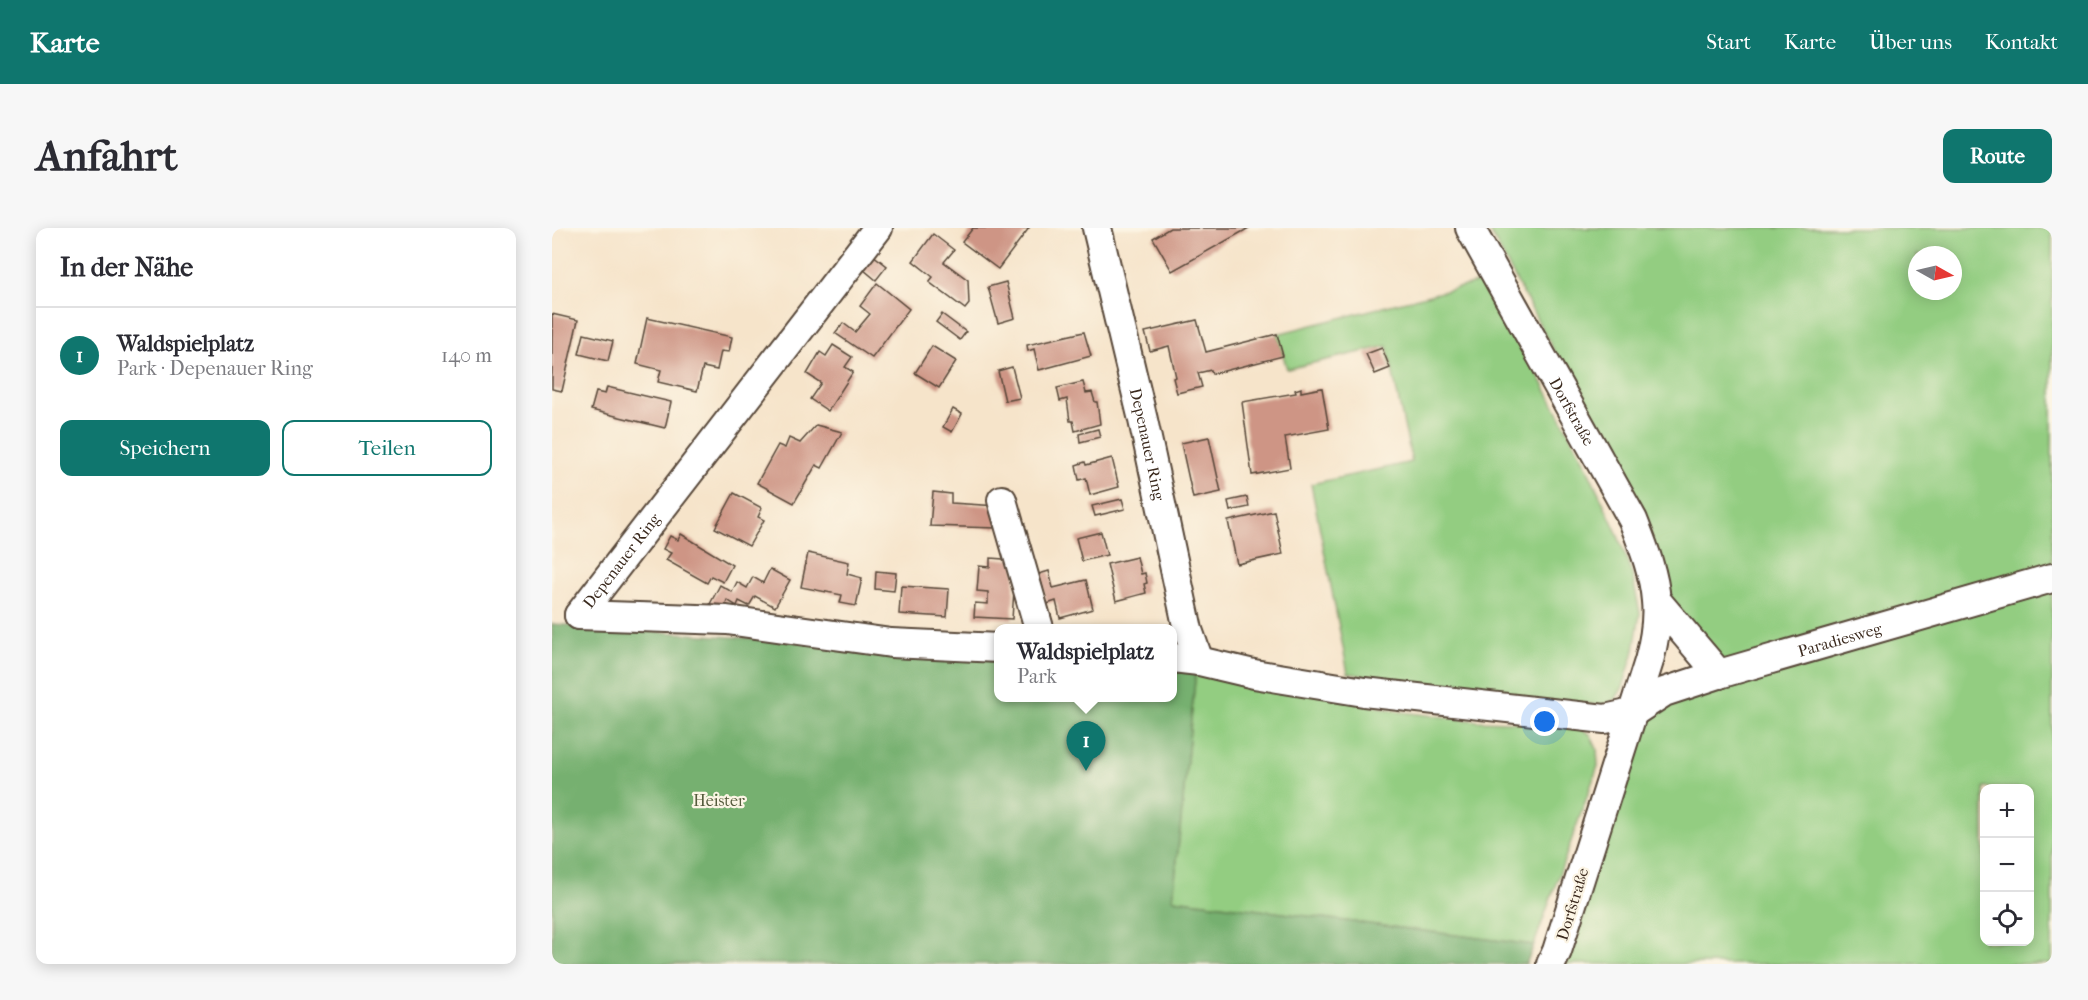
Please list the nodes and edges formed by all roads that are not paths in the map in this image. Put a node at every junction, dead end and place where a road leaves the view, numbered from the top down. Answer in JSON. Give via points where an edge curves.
{"nodes":[{"id":1,"x":878,"y":228,"type":"edge"},
{"id":2,"x":1097,"y":228,"type":"edge"},
{"id":3,"x":1470,"y":228,"type":"edge"},
{"id":4,"x":1002,"y":500,"type":"dead end"},
{"id":5,"x":2052,"y":578,"type":"edge"},
{"id":6,"x":1656,"y":601,"type":"junction"},
{"id":7,"x":1038,"y":624,"type":"edge"},
{"id":8,"x":994,"y":648,"type":"edge"},
{"id":9,"x":1186,"y":659,"type":"edge"},
{"id":10,"x":1719,"y":674,"type":"junction"},
{"id":11,"x":1632,"y":713,"type":"junction"},
{"id":12,"x":1551,"y":964,"type":"edge"}],
"edges":[{"from":1,"to":8,"type":"street","name":"Depenauer Ring","via":[[579,615],[727,620],[891,643]]},
{"from":2,"to":9,"type":"street","name":"Depenauer Ring","via":[[1188,630]]},
{"from":3,"to":6,"type":"street","name":"Dorfstraße","via":[[1633,520],[1648,561]]},
{"from":4,"to":7,"type":"street"},
{"from":5,"to":10,"type":"street","name":"Paradiesweg"},
{"from":6,"to":10,"type":"street","name":"Dorfstraße"},
{"from":6,"to":11,"type":"street","name":"Dorfstraße","via":[[1652,650]]},
{"from":9,"to":11,"type":"street","name":"Depenauer Ring","via":[[1254,674],[1408,698],[1605,719]]},
{"from":10,"to":11,"type":"street","name":"Paradiesweg","via":[[1664,692]]},
{"from":11,"to":12,"type":"street","name":"Dorfstraße"}]}
